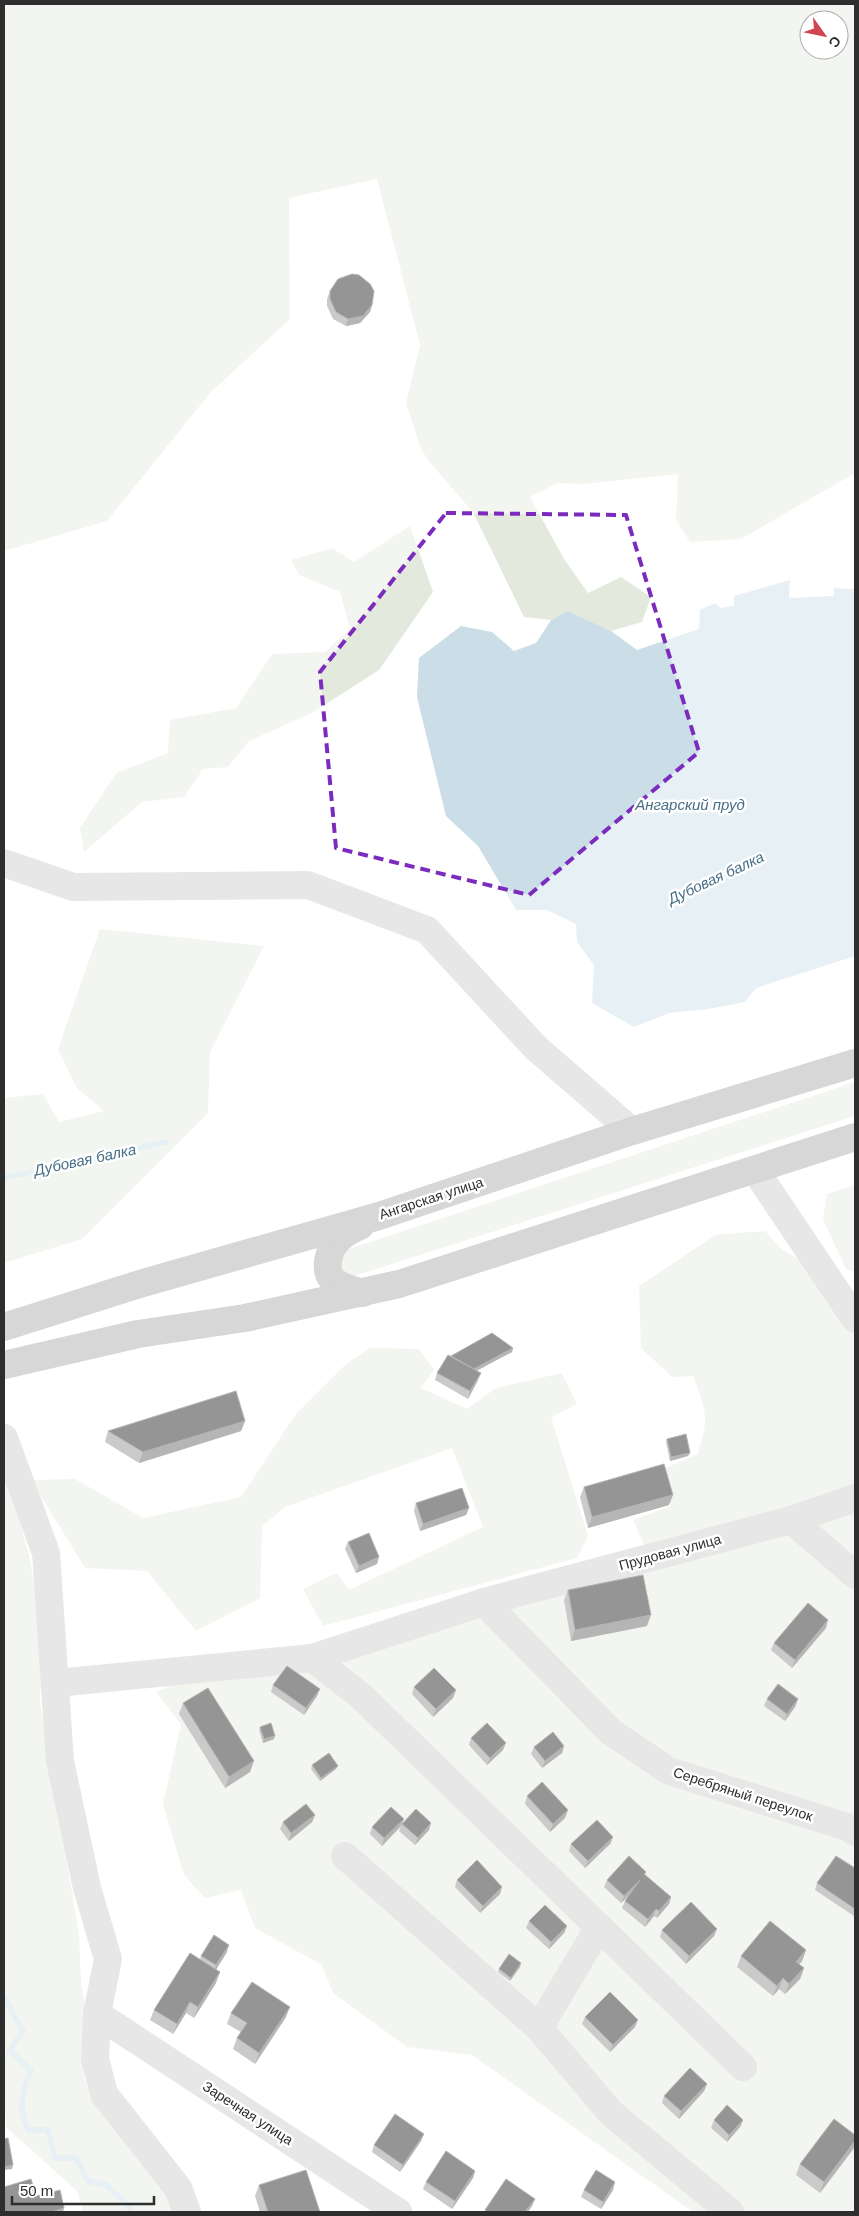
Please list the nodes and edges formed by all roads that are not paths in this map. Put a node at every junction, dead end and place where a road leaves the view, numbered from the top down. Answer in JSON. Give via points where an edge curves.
{"nodes":[{"id":1,"x":4,"y":863,"type":"edge"},
{"id":2,"x":855,"y":1063,"type":"edge"},
{"id":3,"x":632,"y":1131,"type":"junction"},
{"id":4,"x":855,"y":1137,"type":"edge"},
{"id":5,"x":755,"y":1170,"type":"junction"},
{"id":6,"x":379,"y":1216,"type":"junction"},
{"id":7,"x":363,"y":1293,"type":"junction"},
{"id":8,"x":855,"y":1319,"type":"edge"},
{"id":9,"x":4,"y":1327,"type":"edge"},
{"id":10,"x":4,"y":1365,"type":"edge"},
{"id":11,"x":4,"y":1438,"type":"edge"},
{"id":12,"x":855,"y":1498,"type":"edge"},
{"id":13,"x":791,"y":1520,"type":"junction"},
{"id":14,"x":855,"y":1575,"type":"edge"},
{"id":15,"x":484,"y":1602,"type":"junction"},
{"id":16,"x":312,"y":1658,"type":"junction"},
{"id":17,"x":56,"y":1683,"type":"junction"},
{"id":18,"x":855,"y":1832,"type":"edge"},
{"id":19,"x":345,"y":1856,"type":"dead end"},
{"id":20,"x":599,"y":1927,"type":"junction"},
{"id":21,"x":97,"y":2014,"type":"junction"},
{"id":22,"x":539,"y":2028,"type":"junction"},
{"id":23,"x":743,"y":2067,"type":"dead end"},
{"id":24,"x":371,"y":2203,"type":"edge"},
{"id":25,"x":186,"y":2212,"type":"edge"},
{"id":26,"x":398,"y":2212,"type":"edge"},
{"id":27,"x":730,"y":2212,"type":"edge"}],
"edges":[{"from":1,"to":3,"type":"street","via":[[72,887],[308,885],[427,930],[536,1048]]},
{"from":2,"to":3,"type":"main road","name":"Ангарская улица"},
{"from":3,"to":6,"type":"main road","name":"Ангарская улица"},
{"from":4,"to":5,"type":"main road"},
{"from":5,"to":7,"type":"main road","via":[[438,1273]]},
{"from":5,"to":8,"type":"street"},
{"from":6,"to":7,"type":"main road","via":[[339,1238],[328,1262],[332,1280],[342,1287]]},
{"from":6,"to":9,"type":"main road","name":"Ангарская улица","via":[[143,1283]]},
{"from":7,"to":10,"type":"main road","via":[[245,1318],[138,1334]]},
{"from":11,"to":17,"type":"street","via":[[46,1553]]},
{"from":12,"to":13,"type":"street","name":"Прудовая улица"},
{"from":13,"to":14,"type":"street"},
{"from":13,"to":15,"type":"street","name":"Прудовая улица"},
{"from":15,"to":16,"type":"street","name":"Прудовая улица"},
{"from":15,"to":18,"type":"street","name":"Серебряный переулок","via":[[611,1732],[669,1771]]},
{"from":16,"to":17,"type":"street","name":"Прудовая улица"},
{"from":16,"to":20,"type":"street","via":[[361,1696]]},
{"from":17,"to":21,"type":"street","via":[[60,1761],[87,1888],[108,1958]]},
{"from":19,"to":22,"type":"street"},
{"from":20,"to":22,"type":"street"},
{"from":20,"to":23,"type":"street"},
{"from":21,"to":24,"type":"street","name":"Заречная улица"},
{"from":21,"to":25,"type":"street","via":[[95,2059],[104,2094],[178,2188]]},
{"from":22,"to":27,"type":"street","via":[[611,2112]]},
{"from":24,"to":26,"type":"street","name":"Заречная улица"}]}
